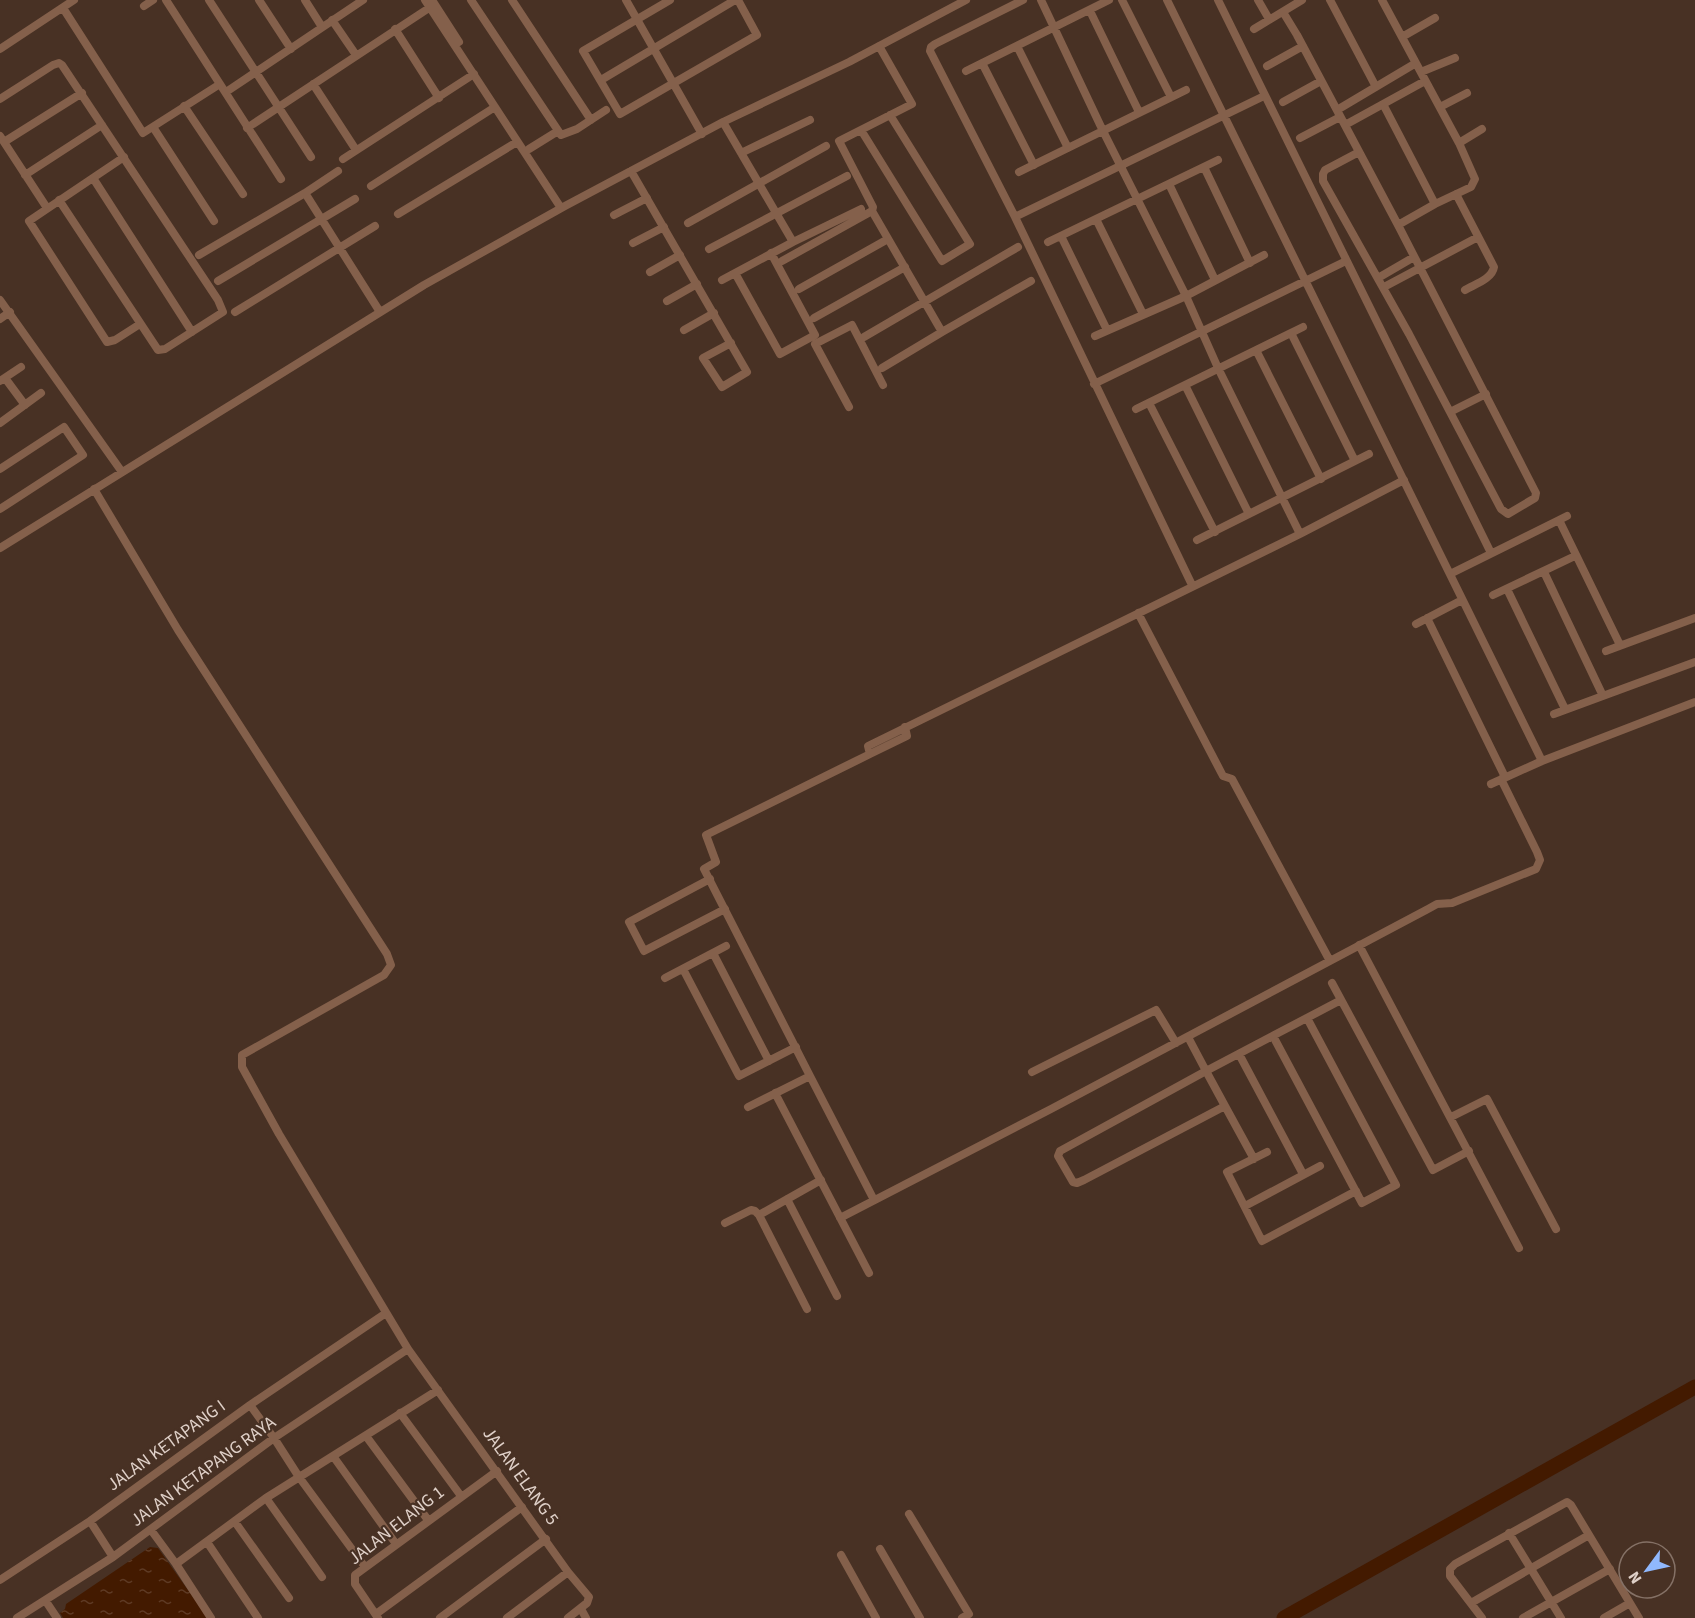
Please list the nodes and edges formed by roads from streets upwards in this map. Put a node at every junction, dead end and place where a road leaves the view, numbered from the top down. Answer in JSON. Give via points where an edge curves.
{"nodes":[{"id":1,"x":74,"y":0,"type":"edge"},
{"id":2,"x":153,"y":0,"type":"edge"},
{"id":3,"x":166,"y":0,"type":"edge"},
{"id":4,"x":209,"y":0,"type":"edge"},
{"id":5,"x":260,"y":0,"type":"edge"},
{"id":6,"x":305,"y":0,"type":"edge"},
{"id":7,"x":363,"y":0,"type":"edge"},
{"id":8,"x":471,"y":0,"type":"edge"},
{"id":9,"x":512,"y":0,"type":"edge"},
{"id":10,"x":626,"y":0,"type":"edge"},
{"id":11,"x":669,"y":0,"type":"edge"},
{"id":12,"x":737,"y":0,"type":"edge"},
{"id":13,"x":966,"y":0,"type":"edge"},
{"id":14,"x":1023,"y":0,"type":"edge"},
{"id":15,"x":1041,"y":0,"type":"edge"},
{"id":16,"x":1109,"y":0,"type":"edge"},
{"id":17,"x":1122,"y":0,"type":"edge"},
{"id":18,"x":1167,"y":0,"type":"edge"},
{"id":19,"x":1218,"y":0,"type":"edge"},
{"id":20,"x":1258,"y":0,"type":"edge"},
{"id":21,"x":1302,"y":0,"type":"edge"},
{"id":22,"x":1330,"y":0,"type":"edge"},
{"id":23,"x":1382,"y":0,"type":"edge"},
{"id":24,"x":353,"y":3,"type":"edge"},
{"id":25,"x":429,"y":3,"type":"edge"},
{"id":26,"x":144,"y":6,"type":"dead end"},
{"id":27,"x":63,"y":8,"type":"junction"},
{"id":28,"x":1090,"y":11,"type":"junction"},
{"id":29,"x":1283,"y":12,"type":"junction"},
{"id":30,"x":1435,"y":18,"type":"dead end"},
{"id":31,"x":637,"y":19,"type":"junction"},
{"id":32,"x":1269,"y":19,"type":"junction"},
{"id":33,"x":332,"y":20,"type":"junction"},
{"id":34,"x":322,"y":27,"type":"junction"},
{"id":35,"x":1054,"y":28,"type":"junction"},
{"id":36,"x":395,"y":29,"type":"junction"},
{"id":37,"x":1254,"y":29,"type":"dead end"},
{"id":38,"x":1402,"y":37,"type":"junction"},
{"id":39,"x":879,"y":46,"type":"junction"},
{"id":40,"x":1017,"y":46,"type":"junction"},
{"id":41,"x":1303,"y":46,"type":"junction"},
{"id":42,"x":291,"y":48,"type":"junction"},
{"id":43,"x":654,"y":48,"type":"junction"},
{"id":44,"x":0,"y":49,"type":"edge"},
{"id":45,"x":356,"y":55,"type":"junction"},
{"id":46,"x":1455,"y":58,"type":"dead end"},
{"id":47,"x":982,"y":63,"type":"junction"},
{"id":48,"x":1416,"y":63,"type":"junction"},
{"id":49,"x":1267,"y":66,"type":"dead end"},
{"id":50,"x":966,"y":71,"type":"dead end"},
{"id":51,"x":1420,"y":72,"type":"junction"},
{"id":52,"x":256,"y":73,"type":"junction"},
{"id":53,"x":474,"y":74,"type":"junction"},
{"id":54,"x":601,"y":80,"type":"junction"},
{"id":55,"x":1321,"y":81,"type":"junction"},
{"id":56,"x":1425,"y":81,"type":"junction"},
{"id":57,"x":674,"y":83,"type":"junction"},
{"id":58,"x":220,"y":84,"type":"junction"},
{"id":59,"x":314,"y":84,"type":"junction"},
{"id":60,"x":1376,"y":87,"type":"junction"},
{"id":61,"x":1186,"y":90,"type":"dead end"},
{"id":62,"x":226,"y":92,"type":"junction"},
{"id":63,"x":82,"y":93,"type":"junction"},
{"id":64,"x":1467,"y":93,"type":"dead end"},
{"id":65,"x":1264,"y":96,"type":"junction"},
{"id":66,"x":1171,"y":97,"type":"junction"},
{"id":67,"x":439,"y":98,"type":"junction"},
{"id":68,"x":0,"y":99,"type":"edge"},
{"id":69,"x":1283,"y":102,"type":"dead end"},
{"id":70,"x":1383,"y":104,"type":"junction"},
{"id":71,"x":184,"y":106,"type":"junction"},
{"id":72,"x":279,"y":107,"type":"junction"},
{"id":73,"x":495,"y":107,"type":"junction"},
{"id":74,"x":1440,"y":107,"type":"junction"},
{"id":75,"x":606,"y":110,"type":"dead end"},
{"id":76,"x":1139,"y":112,"type":"junction"},
{"id":77,"x":1339,"y":113,"type":"junction"},
{"id":78,"x":1223,"y":114,"type":"junction"},
{"id":79,"x":890,"y":116,"type":"junction"},
{"id":80,"x":591,"y":120,"type":"junction"},
{"id":81,"x":810,"y":120,"type":"dead end"},
{"id":82,"x":723,"y":122,"type":"junction"},
{"id":83,"x":102,"y":125,"type":"junction"},
{"id":84,"x":1345,"y":125,"type":"junction"},
{"id":85,"x":153,"y":127,"type":"junction"},
{"id":86,"x":247,"y":128,"type":"junction"},
{"id":87,"x":1482,"y":129,"type":"dead end"},
{"id":88,"x":861,"y":130,"type":"junction"},
{"id":89,"x":1103,"y":130,"type":"junction"},
{"id":90,"x":558,"y":131,"type":"junction"},
{"id":91,"x":702,"y":134,"type":"junction"},
{"id":92,"x":1300,"y":138,"type":"dead end"},
{"id":93,"x":2,"y":139,"type":"edge"},
{"id":94,"x":517,"y":142,"type":"junction"},
{"id":95,"x":1459,"y":143,"type":"junction"},
{"id":96,"x":826,"y":146,"type":"dead end"},
{"id":97,"x":1068,"y":147,"type":"junction"},
{"id":98,"x":529,"y":149,"type":"junction"},
{"id":99,"x":356,"y":150,"type":"junction"},
{"id":100,"x":1359,"y":152,"type":"junction"},
{"id":101,"x":741,"y":153,"type":"junction"},
{"id":102,"x":311,"y":157,"type":"dead end"},
{"id":103,"x":124,"y":158,"type":"junction"},
{"id":104,"x":343,"y":159,"type":"dead end"},
{"id":105,"x":1218,"y":160,"type":"dead end"},
{"id":106,"x":1034,"y":165,"type":"junction"},
{"id":107,"x":1121,"y":166,"type":"junction"},
{"id":108,"x":1204,"y":167,"type":"junction"},
{"id":109,"x":338,"y":171,"type":"dead end"},
{"id":110,"x":632,"y":171,"type":"junction"},
{"id":111,"x":1019,"y":171,"type":"dead end"},
{"id":112,"x":25,"y":175,"type":"junction"},
{"id":113,"x":847,"y":176,"type":"dead end"},
{"id":114,"x":93,"y":178,"type":"junction"},
{"id":115,"x":281,"y":179,"type":"dead end"},
{"id":116,"x":547,"y":182,"type":"junction"},
{"id":117,"x":758,"y":182,"type":"junction"},
{"id":118,"x":1169,"y":184,"type":"junction"},
{"id":119,"x":371,"y":186,"type":"dead end"},
{"id":120,"x":305,"y":193,"type":"junction"},
{"id":121,"x":243,"y":194,"type":"dead end"},
{"id":122,"x":1456,"y":194,"type":"junction"},
{"id":123,"x":647,"y":198,"type":"junction"},
{"id":124,"x":355,"y":199,"type":"dead end"},
{"id":125,"x":59,"y":200,"type":"junction"},
{"id":126,"x":1138,"y":200,"type":"junction"},
{"id":127,"x":1435,"y":204,"type":"junction"},
{"id":128,"x":563,"y":207,"type":"junction"},
{"id":129,"x":47,"y":208,"type":"junction"},
{"id":130,"x":861,"y":209,"type":"dead end"},
{"id":131,"x":872,"y":211,"type":"junction"},
{"id":132,"x":776,"y":213,"type":"junction"},
{"id":133,"x":398,"y":214,"type":"dead end"},
{"id":134,"x":614,"y":215,"type":"dead end"},
{"id":135,"x":1016,"y":218,"type":"junction"},
{"id":136,"x":322,"y":219,"type":"junction"},
{"id":137,"x":1096,"y":219,"type":"junction"},
{"id":138,"x":214,"y":221,"type":"dead end"},
{"id":139,"x":688,"y":223,"type":"dead end"},
{"id":140,"x":1398,"y":225,"type":"junction"},
{"id":141,"x":375,"y":226,"type":"dead end"},
{"id":142,"x":664,"y":226,"type":"junction"},
{"id":143,"x":1061,"y":236,"type":"junction"},
{"id":144,"x":1478,"y":237,"type":"junction"},
{"id":145,"x":888,"y":239,"type":"junction"},
{"id":146,"x":793,"y":242,"type":"junction"},
{"id":147,"x":1048,"y":242,"type":"dead end"},
{"id":148,"x":633,"y":243,"type":"dead end"},
{"id":149,"x":339,"y":247,"type":"junction"},
{"id":150,"x":1018,"y":247,"type":"dead end"},
{"id":151,"x":709,"y":249,"type":"dead end"},
{"id":152,"x":771,"y":253,"type":"junction"},
{"id":153,"x":200,"y":255,"type":"dead end"},
{"id":154,"x":680,"y":255,"type":"junction"},
{"id":155,"x":1264,"y":255,"type":"dead end"},
{"id":156,"x":1414,"y":257,"type":"junction"},
{"id":157,"x":782,"y":261,"type":"dead end"},
{"id":158,"x":1346,"y":261,"type":"junction"},
{"id":159,"x":1250,"y":263,"type":"junction"},
{"id":160,"x":905,"y":267,"type":"junction"},
{"id":161,"x":1420,"y":267,"type":"junction"},
{"id":162,"x":650,"y":272,"type":"dead end"},
{"id":163,"x":735,"y":273,"type":"junction"},
{"id":164,"x":1378,"y":278,"type":"junction"},
{"id":165,"x":722,"y":280,"type":"dead end"},
{"id":166,"x":1215,"y":280,"type":"junction"},
{"id":167,"x":1306,"y":280,"type":"junction"},
{"id":168,"x":218,"y":281,"type":"dead end"},
{"id":169,"x":1031,"y":281,"type":"dead end"},
{"id":170,"x":697,"y":284,"type":"junction"},
{"id":171,"x":1384,"y":287,"type":"junction"},
{"id":172,"x":799,"y":289,"type":"dead end"},
{"id":173,"x":1465,"y":290,"type":"dead end"},
{"id":174,"x":1186,"y":296,"type":"junction"},
{"id":175,"x":0,"y":300,"type":"edge"},
{"id":176,"x":667,"y":301,"type":"dead end"},
{"id":177,"x":925,"y":302,"type":"junction"},
{"id":178,"x":10,"y":312,"type":"junction"},
{"id":179,"x":235,"y":312,"type":"dead end"},
{"id":180,"x":380,"y":312,"type":"junction"},
{"id":181,"x":714,"y":313,"type":"junction"},
{"id":182,"x":1143,"y":314,"type":"junction"},
{"id":183,"x":814,"y":318,"type":"dead end"},
{"id":184,"x":0,"y":319,"type":"edge"},
{"id":185,"x":140,"y":324,"type":"junction"},
{"id":186,"x":1303,"y":327,"type":"dead end"},
{"id":187,"x":684,"y":330,"type":"dead end"},
{"id":188,"x":1107,"y":330,"type":"junction"},
{"id":189,"x":192,"y":332,"type":"junction"},
{"id":190,"x":942,"y":332,"type":"junction"},
{"id":191,"x":1203,"y":332,"type":"junction"},
{"id":192,"x":1291,"y":333,"type":"junction"},
{"id":193,"x":1095,"y":336,"type":"dead end"},
{"id":194,"x":864,"y":337,"type":"dead end"},
{"id":195,"x":815,"y":339,"type":"junction"},
{"id":196,"x":731,"y":343,"type":"junction"},
{"id":197,"x":1256,"y":350,"type":"junction"},
{"id":198,"x":21,"y":367,"type":"dead end"},
{"id":199,"x":882,"y":368,"type":"dead end"},
{"id":200,"x":1218,"y":368,"type":"junction"},
{"id":201,"x":2,"y":380,"type":"edge"},
{"id":202,"x":1094,"y":384,"type":"junction"},
{"id":203,"x":884,"y":385,"type":"dead end"},
{"id":204,"x":1185,"y":386,"type":"junction"},
{"id":205,"x":41,"y":393,"type":"dead end"},
{"id":206,"x":1486,"y":394,"type":"junction"},
{"id":207,"x":1149,"y":403,"type":"junction"},
{"id":208,"x":25,"y":405,"type":"junction"},
{"id":209,"x":849,"y":407,"type":"dead end"},
{"id":210,"x":1136,"y":409,"type":"dead end"},
{"id":211,"x":1450,"y":412,"type":"junction"},
{"id":212,"x":0,"y":423,"type":"edge"},
{"id":213,"x":1369,"y":454,"type":"dead end"},
{"id":214,"x":1355,"y":461,"type":"junction"},
{"id":215,"x":0,"y":469,"type":"edge"},
{"id":216,"x":122,"y":472,"type":"junction"},
{"id":217,"x":1321,"y":479,"type":"junction"},
{"id":218,"x":1404,"y":480,"type":"junction"},
{"id":219,"x":94,"y":489,"type":"junction"},
{"id":220,"x":1283,"y":498,"type":"junction"},
{"id":221,"x":0,"y":509,"type":"edge"},
{"id":222,"x":1249,"y":514,"type":"junction"},
{"id":223,"x":1215,"y":532,"type":"junction"},
{"id":224,"x":1300,"y":534,"type":"junction"},
{"id":225,"x":1197,"y":540,"type":"dead end"},
{"id":226,"x":0,"y":548,"type":"edge"},
{"id":227,"x":1491,"y":553,"type":"junction"},
{"id":228,"x":1575,"y":556,"type":"junction"},
{"id":229,"x":1544,"y":572,"type":"junction"},
{"id":230,"x":1450,"y":574,"type":"junction"},
{"id":231,"x":1192,"y":585,"type":"junction"},
{"id":232,"x":1507,"y":589,"type":"junction"},
{"id":233,"x":1493,"y":596,"type":"dead end"},
{"id":234,"x":1462,"y":600,"type":"junction"},
{"id":235,"x":1138,"y":612,"type":"junction"},
{"id":236,"x":1427,"y":618,"type":"junction"},
{"id":237,"x":1695,"y":618,"type":"edge"},
{"id":238,"x":1416,"y":624,"type":"dead end"},
{"id":239,"x":1620,"y":645,"type":"junction"},
{"id":240,"x":1606,"y":651,"type":"dead end"},
{"id":241,"x":1695,"y":662,"type":"edge"},
{"id":242,"x":1603,"y":696,"type":"junction"},
{"id":243,"x":1695,"y":702,"type":"edge"},
{"id":244,"x":1565,"y":709,"type":"junction"},
{"id":245,"x":1554,"y":714,"type":"dead end"},
{"id":246,"x":1542,"y":761,"type":"junction"},
{"id":247,"x":1503,"y":778,"type":"junction"},
{"id":248,"x":1491,"y":784,"type":"dead end"},
{"id":249,"x":710,"y":879,"type":"junction"},
{"id":250,"x":725,"y":909,"type":"junction"},
{"id":251,"x":1359,"y":945,"type":"junction"},
{"id":252,"x":726,"y":946,"type":"dead end"},
{"id":253,"x":712,"y":953,"type":"junction"},
{"id":254,"x":1330,"y":961,"type":"junction"},
{"id":255,"x":683,"y":969,"type":"junction"},
{"id":256,"x":665,"y":978,"type":"dead end"},
{"id":257,"x":1332,"y":982,"type":"dead end"},
{"id":258,"x":1341,"y":1000,"type":"junction"},
{"id":259,"x":1307,"y":1018,"type":"junction"},
{"id":260,"x":1273,"y":1036,"type":"junction"},
{"id":261,"x":1188,"y":1037,"type":"junction"},
{"id":262,"x":1176,"y":1043,"type":"junction"},
{"id":263,"x":796,"y":1047,"type":"junction"},
{"id":264,"x":1239,"y":1054,"type":"junction"},
{"id":265,"x":769,"y":1061,"type":"junction"},
{"id":266,"x":1206,"y":1071,"type":"junction"},
{"id":267,"x":1032,"y":1072,"type":"dead end"},
{"id":268,"x":810,"y":1076,"type":"junction"},
{"id":269,"x":775,"y":1093,"type":"junction"},
{"id":270,"x":1224,"y":1106,"type":"junction"},
{"id":271,"x":748,"y":1107,"type":"dead end"},
{"id":272,"x":1451,"y":1117,"type":"junction"},
{"id":273,"x":1469,"y":1151,"type":"junction"},
{"id":274,"x":1267,"y":1152,"type":"dead end"},
{"id":275,"x":1254,"y":1159,"type":"junction"},
{"id":276,"x":1320,"y":1166,"type":"dead end"},
{"id":277,"x":1304,"y":1174,"type":"junction"},
{"id":278,"x":820,"y":1180,"type":"junction"},
{"id":279,"x":1356,"y":1191,"type":"junction"},
{"id":280,"x":787,"y":1199,"type":"junction"},
{"id":281,"x":874,"y":1200,"type":"junction"},
{"id":282,"x":1245,"y":1206,"type":"junction"},
{"id":283,"x":759,"y":1215,"type":"junction"},
{"id":284,"x":840,"y":1218,"type":"junction"},
{"id":285,"x":725,"y":1223,"type":"dead end"},
{"id":286,"x":1556,"y":1229,"type":"dead end"},
{"id":287,"x":1519,"y":1248,"type":"dead end"},
{"id":288,"x":868,"y":1273,"type":"dead end"},
{"id":289,"x":837,"y":1296,"type":"dead end"},
{"id":290,"x":807,"y":1309,"type":"dead end"},
{"id":291,"x":386,"y":1313,"type":"junction"},
{"id":292,"x":408,"y":1349,"type":"junction"},
{"id":293,"x":438,"y":1390,"type":"junction"},
{"id":294,"x":250,"y":1405,"type":"junction"},
{"id":295,"x":400,"y":1413,"type":"junction"},
{"id":296,"x":366,"y":1436,"type":"junction"},
{"id":297,"x":274,"y":1438,"type":"junction"},
{"id":298,"x":333,"y":1456,"type":"junction"},
{"id":299,"x":497,"y":1471,"type":"junction"},
{"id":300,"x":299,"y":1477,"type":"junction"},
{"id":301,"x":461,"y":1496,"type":"junction"},
{"id":302,"x":266,"y":1498,"type":"junction"},
{"id":303,"x":522,"y":1507,"type":"junction"},
{"id":304,"x":909,"y":1514,"type":"dead end"},
{"id":305,"x":428,"y":1520,"type":"junction"},
{"id":306,"x":90,"y":1521,"type":"junction"},
{"id":307,"x":235,"y":1522,"type":"junction"},
{"id":308,"x":151,"y":1530,"type":"junction"},
{"id":309,"x":1509,"y":1533,"type":"junction"},
{"id":310,"x":1589,"y":1535,"type":"junction"},
{"id":311,"x":546,"y":1539,"type":"junction"},
{"id":312,"x":207,"y":1542,"type":"junction"},
{"id":313,"x":396,"y":1544,"type":"junction"},
{"id":314,"x":880,"y":1549,"type":"dead end"},
{"id":315,"x":841,"y":1555,"type":"dead end"},
{"id":316,"x":113,"y":1557,"type":"junction"},
{"id":317,"x":176,"y":1564,"type":"junction"},
{"id":318,"x":365,"y":1567,"type":"junction"},
{"id":319,"x":1530,"y":1567,"type":"junction"},
{"id":320,"x":1610,"y":1569,"type":"junction"},
{"id":321,"x":568,"y":1572,"type":"junction"},
{"id":322,"x":322,"y":1576,"type":"dead end"},
{"id":323,"x":0,"y":1580,"type":"edge"},
{"id":324,"x":289,"y":1598,"type":"dead end"},
{"id":325,"x":45,"y":1600,"type":"junction"},
{"id":326,"x":1551,"y":1601,"type":"junction"},
{"id":327,"x":1471,"y":1603,"type":"junction"},
{"id":328,"x":1630,"y":1603,"type":"junction"},
{"id":329,"x":581,"y":1609,"type":"junction"},
{"id":330,"x":377,"y":1616,"type":"edge"},
{"id":331,"x":17,"y":1618,"type":"edge"},
{"id":332,"x":57,"y":1618,"type":"edge"},
{"id":333,"x":211,"y":1618,"type":"edge"},
{"id":334,"x":258,"y":1618,"type":"edge"},
{"id":335,"x":440,"y":1618,"type":"edge"},
{"id":336,"x":507,"y":1618,"type":"edge"},
{"id":337,"x":568,"y":1618,"type":"edge"},
{"id":338,"x":586,"y":1618,"type":"edge"},
{"id":339,"x":876,"y":1618,"type":"edge"},
{"id":340,"x":920,"y":1618,"type":"edge"},
{"id":341,"x":962,"y":1618,"type":"edge"},
{"id":342,"x":1482,"y":1618,"type":"edge"},
{"id":343,"x":1523,"y":1618,"type":"edge"},
{"id":344,"x":1561,"y":1618,"type":"edge"},
{"id":345,"x":1604,"y":1618,"type":"edge"},
{"id":346,"x":1639,"y":1618,"type":"edge"}],
"edges":[{"from":1,"to":27,"type":"street"},
{"from":2,"to":26,"type":"street"},
{"from":3,"to":58,"type":"street"},
{"from":4,"to":52,"type":"street"},
{"from":5,"to":42,"type":"street"},
{"from":6,"to":34,"type":"street"},
{"from":7,"to":24,"type":"street"},
{"from":8,"to":90,"type":"street"},
{"from":9,"to":80,"type":"street"},
{"from":10,"to":31,"type":"street"},
{"from":11,"to":31,"type":"street"},
{"from":12,"to":43,"type":"street"},
{"from":12,"to":57,"type":"street","via":[[757,35]]},
{"from":13,"to":39,"type":"street"},
{"from":14,"to":135,"type":"street","via":[[935,44],[930,51]]},
{"from":15,"to":35,"type":"street"},
{"from":16,"to":28,"type":"street"},
{"from":17,"to":66,"type":"street"},
{"from":18,"to":78,"type":"street"},
{"from":19,"to":65,"type":"street"},
{"from":20,"to":32,"type":"street"},
{"from":21,"to":29,"type":"street"},
{"from":22,"to":60,"type":"street"},
{"from":23,"to":38,"type":"street"},
{"from":24,"to":33,"type":"street"},
{"from":25,"to":36,"type":"street"},
{"from":25,"to":53,"type":"street"},
{"from":25,"to":98,"type":"street"},
{"from":27,"to":44,"type":"street"},
{"from":27,"to":85,"type":"street","via":[[140,130],[143,133]]},
{"from":28,"to":35,"type":"street"},
{"from":28,"to":76,"type":"street"},
{"from":29,"to":32,"type":"street"},
{"from":29,"to":41,"type":"street"},
{"from":30,"to":38,"type":"street"},
{"from":31,"to":43,"type":"street"},
{"from":31,"to":54,"type":"street","via":[[583,51]]},
{"from":32,"to":37,"type":"street"},
{"from":33,"to":34,"type":"street"},
{"from":33,"to":45,"type":"street"},
{"from":34,"to":42,"type":"street"},
{"from":35,"to":40,"type":"street"},
{"from":35,"to":89,"type":"street"},
{"from":36,"to":45,"type":"street"},
{"from":36,"to":67,"type":"street"},
{"from":38,"to":48,"type":"street"},
{"from":39,"to":79,"type":"street","via":[[912,104]]},
{"from":39,"to":82,"type":"street"},
{"from":40,"to":47,"type":"street"},
{"from":40,"to":97,"type":"street"},
{"from":41,"to":49,"type":"street"},
{"from":41,"to":55,"type":"street"},
{"from":42,"to":52,"type":"street"},
{"from":43,"to":54,"type":"street"},
{"from":43,"to":57,"type":"street"},
{"from":45,"to":59,"type":"street"},
{"from":46,"to":51,"type":"street"},
{"from":47,"to":50,"type":"street"},
{"from":47,"to":106,"type":"street"},
{"from":48,"to":51,"type":"street"},
{"from":48,"to":60,"type":"street"},
{"from":51,"to":56,"type":"street"},
{"from":52,"to":62,"type":"street"},
{"from":52,"to":72,"type":"street"},
{"from":53,"to":67,"type":"street"},
{"from":53,"to":73,"type":"street"},
{"from":54,"to":57,"type":"street","via":[[620,114]]},
{"from":55,"to":69,"type":"street"},
{"from":55,"to":77,"type":"street"},
{"from":56,"to":70,"type":"street"},
{"from":56,"to":74,"type":"street"},
{"from":57,"to":91,"type":"street"},
{"from":58,"to":62,"type":"street"},
{"from":58,"to":71,"type":"street"},
{"from":59,"to":72,"type":"street"},
{"from":59,"to":99,"type":"street"},
{"from":60,"to":77,"type":"street"},
{"from":61,"to":66,"type":"street"},
{"from":62,"to":86,"type":"street"},
{"from":63,"to":68,"type":"street","via":[[59,63]]},
{"from":63,"to":83,"type":"street"},
{"from":63,"to":93,"type":"street"},
{"from":64,"to":74,"type":"street"},
{"from":65,"to":78,"type":"street"},
{"from":65,"to":158,"type":"street"},
{"from":66,"to":76,"type":"street"},
{"from":67,"to":99,"type":"street"},
{"from":70,"to":84,"type":"street"},
{"from":70,"to":127,"type":"street"},
{"from":71,"to":85,"type":"street"},
{"from":71,"to":121,"type":"street"},
{"from":72,"to":86,"type":"street"},
{"from":72,"to":102,"type":"street"},
{"from":73,"to":94,"type":"street"},
{"from":73,"to":119,"type":"street"},
{"from":74,"to":95,"type":"street"},
{"from":75,"to":80,"type":"street"},
{"from":76,"to":89,"type":"street"},
{"from":77,"to":84,"type":"street"},
{"from":77,"to":92,"type":"street"},
{"from":78,"to":107,"type":"street"},
{"from":78,"to":167,"type":"street"},
{"from":79,"to":88,"type":"street"},
{"from":79,"to":88,"type":"street","via":[[970,244],[942,261]]},
{"from":80,"to":90,"type":"street","via":[[565,135]]},
{"from":81,"to":101,"type":"street"},
{"from":82,"to":91,"type":"street"},
{"from":82,"to":101,"type":"street"},
{"from":83,"to":103,"type":"street"},
{"from":83,"to":112,"type":"street"},
{"from":84,"to":100,"type":"street"},
{"from":85,"to":138,"type":"street"},
{"from":86,"to":115,"type":"street"},
{"from":87,"to":95,"type":"street"},
{"from":88,"to":131,"type":"street","via":[[839,141]]},
{"from":89,"to":97,"type":"street"},
{"from":89,"to":107,"type":"street"},
{"from":90,"to":98,"type":"street"},
{"from":91,"to":110,"type":"street"},
{"from":93,"to":112,"type":"street"},
{"from":94,"to":116,"type":"street"},
{"from":94,"to":133,"type":"street"},
{"from":95,"to":122,"type":"street","via":[[1475,179],[1471,187]]},
{"from":96,"to":117,"type":"street"},
{"from":97,"to":106,"type":"street"},
{"from":98,"to":116,"type":"street"},
{"from":99,"to":104,"type":"street"},
{"from":100,"to":140,"type":"street"},
{"from":100,"to":164,"type":"street","via":[[1325,170],[1323,181]]},
{"from":101,"to":117,"type":"street"},
{"from":103,"to":114,"type":"street"},
{"from":103,"to":189,"type":"street","via":[[222,307],[219,316]]},
{"from":105,"to":108,"type":"street"},
{"from":106,"to":111,"type":"street"},
{"from":107,"to":126,"type":"street"},
{"from":107,"to":135,"type":"street"},
{"from":108,"to":118,"type":"street"},
{"from":108,"to":159,"type":"street"},
{"from":109,"to":120,"type":"street"},
{"from":110,"to":123,"type":"street"},
{"from":110,"to":128,"type":"street"},
{"from":112,"to":129,"type":"street"},
{"from":113,"to":132,"type":"street"},
{"from":114,"to":125,"type":"street"},
{"from":114,"to":189,"type":"street"},
{"from":116,"to":128,"type":"street"},
{"from":117,"to":132,"type":"street"},
{"from":117,"to":139,"type":"street"},
{"from":118,"to":126,"type":"street"},
{"from":118,"to":166,"type":"street"},
{"from":120,"to":136,"type":"street"},
{"from":120,"to":153,"type":"street"},
{"from":122,"to":127,"type":"street"},
{"from":122,"to":144,"type":"street"},
{"from":123,"to":134,"type":"street"},
{"from":123,"to":142,"type":"street"},
{"from":124,"to":136,"type":"street"},
{"from":125,"to":129,"type":"street"},
{"from":125,"to":185,"type":"street"},
{"from":126,"to":137,"type":"street"},
{"from":126,"to":174,"type":"street"},
{"from":127,"to":140,"type":"street"},
{"from":128,"to":180,"type":"street"},
{"from":129,"to":185,"type":"street","via":[[29,221],[107,342]]},
{"from":130,"to":146,"type":"street"},
{"from":131,"to":145,"type":"street"},
{"from":131,"to":157,"type":"street"},
{"from":132,"to":146,"type":"street"},
{"from":132,"to":151,"type":"street"},
{"from":135,"to":202,"type":"street"},
{"from":136,"to":149,"type":"street"},
{"from":136,"to":168,"type":"street"},
{"from":137,"to":143,"type":"street"},
{"from":137,"to":182,"type":"street"},
{"from":140,"to":156,"type":"street"},
{"from":141,"to":149,"type":"street"},
{"from":142,"to":148,"type":"street"},
{"from":142,"to":154,"type":"street"},
{"from":143,"to":147,"type":"street"},
{"from":143,"to":188,"type":"street"},
{"from":144,"to":161,"type":"street"},
{"from":144,"to":173,"type":"street","via":[[1493,272]]},
{"from":145,"to":160,"type":"street"},
{"from":145,"to":172,"type":"street"},
{"from":146,"to":152,"type":"street"},
{"from":149,"to":179,"type":"street"},
{"from":149,"to":180,"type":"street"},
{"from":150,"to":177,"type":"street"},
{"from":152,"to":163,"type":"street"},
{"from":152,"to":195,"type":"street"},
{"from":154,"to":162,"type":"street"},
{"from":154,"to":170,"type":"street"},
{"from":155,"to":159,"type":"street"},
{"from":156,"to":161,"type":"street"},
{"from":156,"to":164,"type":"street"},
{"from":158,"to":167,"type":"street"},
{"from":158,"to":227,"type":"street"},
{"from":159,"to":166,"type":"street"},
{"from":160,"to":177,"type":"street"},
{"from":160,"to":183,"type":"street"},
{"from":161,"to":171,"type":"street"},
{"from":161,"to":206,"type":"street"},
{"from":163,"to":165,"type":"street"},
{"from":163,"to":195,"type":"street","via":[[780,354]]},
{"from":164,"to":171,"type":"street"},
{"from":166,"to":174,"type":"street"},
{"from":167,"to":191,"type":"street"},
{"from":167,"to":218,"type":"street"},
{"from":169,"to":190,"type":"street"},
{"from":170,"to":176,"type":"street"},
{"from":170,"to":181,"type":"street"},
{"from":171,"to":211,"type":"street"},
{"from":174,"to":182,"type":"street"},
{"from":174,"to":191,"type":"street"},
{"from":175,"to":178,"type":"street"},
{"from":177,"to":190,"type":"street"},
{"from":177,"to":194,"type":"street"},
{"from":178,"to":184,"type":"street"},
{"from":178,"to":216,"type":"street"},
{"from":180,"to":216,"type":"street"},
{"from":181,"to":187,"type":"street"},
{"from":181,"to":196,"type":"street"},
{"from":182,"to":188,"type":"street"},
{"from":185,"to":189,"type":"street","via":[[160,351]]},
{"from":186,"to":192,"type":"street"},
{"from":188,"to":193,"type":"street"},
{"from":190,"to":199,"type":"street"},
{"from":191,"to":200,"type":"street"},
{"from":191,"to":202,"type":"street"},
{"from":192,"to":197,"type":"street"},
{"from":192,"to":214,"type":"street"},
{"from":195,"to":203,"type":"street","via":[[852,325]]},
{"from":195,"to":209,"type":"street"},
{"from":196,"to":196,"type":"street","via":[[747,372],[722,387],[703,358]]},
{"from":197,"to":200,"type":"street"},
{"from":197,"to":217,"type":"street"},
{"from":198,"to":201,"type":"street"},
{"from":200,"to":204,"type":"street"},
{"from":200,"to":220,"type":"street"},
{"from":201,"to":208,"type":"street"},
{"from":202,"to":231,"type":"street"},
{"from":204,"to":207,"type":"street"},
{"from":204,"to":222,"type":"street"},
{"from":205,"to":208,"type":"street"},
{"from":206,"to":211,"type":"street"},
{"from":206,"to":211,"type":"street","via":[[1536,493],[1535,498],[1508,514],[1501,508]]},
{"from":207,"to":210,"type":"street"},
{"from":207,"to":223,"type":"street"},
{"from":208,"to":212,"type":"street"},
{"from":213,"to":214,"type":"street"},
{"from":214,"to":217,"type":"street"},
{"from":215,"to":221,"type":"street","via":[[64,427],[83,455]]},
{"from":216,"to":219,"type":"street"},
{"from":217,"to":220,"type":"street"},
{"from":218,"to":224,"type":"street"},
{"from":218,"to":230,"type":"street"},
{"from":219,"to":226,"type":"street"},
{"from":219,"to":291,"type":"street","name":"JALAN ELANG 5","via":[[178,630],[391,965],[384,975],[242,1055],[240,1060],[279,1134]]},
{"from":220,"to":222,"type":"street"},
{"from":220,"to":224,"type":"street"},
{"from":222,"to":223,"type":"street"},
{"from":223,"to":225,"type":"street"},
{"from":224,"to":231,"type":"street"},
{"from":227,"to":228,"type":"street","via":[[1563,518]]},
{"from":227,"to":230,"type":"street"},
{"from":228,"to":229,"type":"street"},
{"from":228,"to":239,"type":"street"},
{"from":229,"to":232,"type":"street"},
{"from":229,"to":242,"type":"street"},
{"from":230,"to":234,"type":"street"},
{"from":231,"to":235,"type":"street"},
{"from":232,"to":233,"type":"street"},
{"from":232,"to":244,"type":"street"},
{"from":234,"to":236,"type":"street"},
{"from":234,"to":246,"type":"street"},
{"from":235,"to":249,"type":"street","via":[[868,746],[870,754],[706,835],[716,862],[704,868]]},
{"from":235,"to":254,"type":"street","via":[[1223,776],[1232,779]]},
{"from":236,"to":238,"type":"street"},
{"from":236,"to":247,"type":"street"},
{"from":237,"to":239,"type":"street"},
{"from":239,"to":240,"type":"street"},
{"from":241,"to":242,"type":"street"},
{"from":242,"to":244,"type":"street"},
{"from":243,"to":246,"type":"street"},
{"from":244,"to":245,"type":"street"},
{"from":246,"to":247,"type":"street"},
{"from":247,"to":248,"type":"street"},
{"from":247,"to":251,"type":"street","via":[[1538,852],[1536,868],[1452,903],[1437,904]]},
{"from":249,"to":250,"type":"street"},
{"from":249,"to":250,"type":"street","via":[[629,922],[644,951]]},
{"from":250,"to":263,"type":"street"},
{"from":251,"to":254,"type":"street"},
{"from":251,"to":272,"type":"street"},
{"from":252,"to":253,"type":"street"},
{"from":253,"to":255,"type":"street"},
{"from":253,"to":265,"type":"street"},
{"from":254,"to":261,"type":"street"},
{"from":255,"to":256,"type":"street"},
{"from":255,"to":265,"type":"street","via":[[739,1076]]},
{"from":257,"to":258,"type":"street"},
{"from":258,"to":259,"type":"street"},
{"from":258,"to":273,"type":"street","via":[[1433,1170]]},
{"from":259,"to":260,"type":"street"},
{"from":259,"to":279,"type":"street","via":[[1396,1185],[1362,1203]]},
{"from":260,"to":264,"type":"street"},
{"from":260,"to":279,"type":"street"},
{"from":261,"to":262,"type":"street"},
{"from":261,"to":266,"type":"street"},
{"from":262,"to":267,"type":"street","via":[[1156,1010]]},
{"from":262,"to":281,"type":"street"},
{"from":263,"to":265,"type":"street"},
{"from":263,"to":268,"type":"street"},
{"from":264,"to":266,"type":"street"},
{"from":264,"to":277,"type":"street"},
{"from":266,"to":270,"type":"street"},
{"from":266,"to":270,"type":"street","via":[[1060,1150],[1059,1158],[1071,1180],[1077,1183]]},
{"from":268,"to":269,"type":"street"},
{"from":268,"to":281,"type":"street"},
{"from":269,"to":271,"type":"street"},
{"from":269,"to":278,"type":"street"},
{"from":270,"to":275,"type":"street"},
{"from":272,"to":273,"type":"street"},
{"from":272,"to":286,"type":"street","via":[[1487,1098]]},
{"from":273,"to":287,"type":"street"},
{"from":274,"to":275,"type":"street"},
{"from":275,"to":282,"type":"street","via":[[1227,1172]]},
{"from":276,"to":277,"type":"street"},
{"from":277,"to":282,"type":"street"},
{"from":278,"to":280,"type":"street"},
{"from":278,"to":284,"type":"street"},
{"from":279,"to":282,"type":"street","via":[[1263,1241]]},
{"from":280,"to":283,"type":"street"},
{"from":280,"to":289,"type":"street"},
{"from":281,"to":284,"type":"street"},
{"from":283,"to":285,"type":"street","via":[[751,1210]]},
{"from":283,"to":290,"type":"street"},
{"from":284,"to":288,"type":"street"},
{"from":291,"to":292,"type":"street","name":"JALAN ELANG 5"},
{"from":291,"to":294,"type":"street"},
{"from":292,"to":293,"type":"street","name":"JALAN ELANG 5"},
{"from":292,"to":297,"type":"street","name":"JALAN KETAPANG RAYA"},
{"from":293,"to":295,"type":"street"},
{"from":293,"to":299,"type":"street","name":"JALAN ELANG 5"},
{"from":294,"to":297,"type":"street","name":"JALAN KETAPANG I"},
{"from":294,"to":306,"type":"street","name":"JALAN KETAPANG I"},
{"from":295,"to":296,"type":"street"},
{"from":295,"to":301,"type":"street"},
{"from":296,"to":298,"type":"street"},
{"from":296,"to":305,"type":"street"},
{"from":297,"to":300,"type":"street","name":"JALAN KETAPANG I"},
{"from":297,"to":308,"type":"street","name":"JALAN KETAPANG RAYA"},
{"from":298,"to":300,"type":"street"},
{"from":298,"to":313,"type":"street"},
{"from":299,"to":301,"type":"street","name":"JALAN ELANG 1"},
{"from":299,"to":303,"type":"street","name":"JALAN ELANG 5"},
{"from":300,"to":302,"type":"street"},
{"from":300,"to":318,"type":"street","name":"JALAN KETAPANG I"},
{"from":301,"to":305,"type":"street","name":"JALAN ELANG 1"},
{"from":302,"to":307,"type":"street"},
{"from":302,"to":322,"type":"street"},
{"from":303,"to":311,"type":"street","name":"JALAN ELANG 5"},
{"from":303,"to":330,"type":"street"},
{"from":304,"to":341,"type":"street","via":[[969,1614]]},
{"from":305,"to":313,"type":"street","name":"JALAN ELANG 1"},
{"from":306,"to":316,"type":"street"},
{"from":306,"to":323,"type":"street","name":"JALAN KETAPANG I"},
{"from":307,"to":312,"type":"street"},
{"from":307,"to":324,"type":"street"},
{"from":308,"to":316,"type":"street","name":"JALAN KETAPANG RAYA"},
{"from":308,"to":317,"type":"street"},
{"from":309,"to":310,"type":"street","via":[[1568,1502]]},
{"from":309,"to":319,"type":"street"},
{"from":309,"to":327,"type":"street","via":[[1450,1569],[1450,1576]]},
{"from":310,"to":319,"type":"street"},
{"from":310,"to":320,"type":"street"},
{"from":311,"to":321,"type":"street","name":"JALAN ELANG 5"},
{"from":311,"to":335,"type":"street"},
{"from":312,"to":317,"type":"street"},
{"from":312,"to":334,"type":"street"},
{"from":313,"to":318,"type":"street","name":"JALAN ELANG 1"},
{"from":314,"to":340,"type":"street"},
{"from":315,"to":339,"type":"street"},
{"from":316,"to":325,"type":"street","name":"JALAN KETAPANG RAYA"},
{"from":317,"to":333,"type":"street"},
{"from":318,"to":330,"type":"street","name":"JALAN ELANG 1","via":[[355,1575],[355,1584]]},
{"from":319,"to":326,"type":"street"},
{"from":319,"to":327,"type":"street"},
{"from":320,"to":326,"type":"street"},
{"from":320,"to":328,"type":"street"},
{"from":321,"to":329,"type":"street","name":"JALAN ELANG 5","via":[[589,1597]]},
{"from":321,"to":336,"type":"street"},
{"from":325,"to":331,"type":"street","name":"JALAN KETAPANG RAYA"},
{"from":325,"to":332,"type":"street"},
{"from":326,"to":343,"type":"street"},
{"from":326,"to":344,"type":"street"},
{"from":327,"to":342,"type":"street"},
{"from":328,"to":345,"type":"street"},
{"from":328,"to":346,"type":"street"},
{"from":329,"to":337,"type":"street"},
{"from":329,"to":338,"type":"street"}]}
